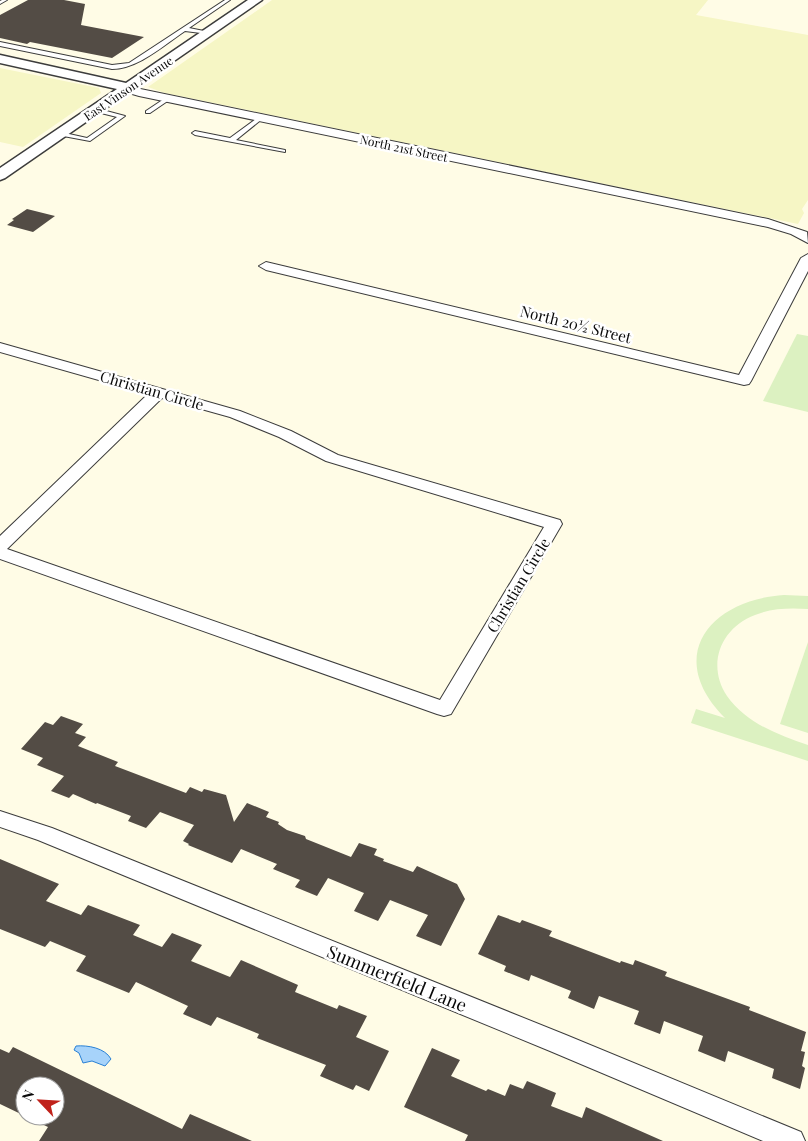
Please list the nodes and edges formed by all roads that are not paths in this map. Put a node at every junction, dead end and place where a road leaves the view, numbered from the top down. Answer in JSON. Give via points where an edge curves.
{"nodes":[{"id":1,"x":5,"y":0,"type":"edge"},
{"id":2,"x":218,"y":0,"type":"edge"},
{"id":3,"x":256,"y":0,"type":"edge"},
{"id":4,"x":226,"y":1,"type":"edge"},
{"id":5,"x":0,"y":3,"type":"edge"},
{"id":6,"x":184,"y":30,"type":"junction"},
{"id":7,"x":207,"y":34,"type":"junction"},
{"id":8,"x":0,"y":44,"type":"edge"},
{"id":9,"x":0,"y":59,"type":"edge"},
{"id":10,"x":126,"y":89,"type":"junction"},
{"id":11,"x":168,"y":99,"type":"junction"},
{"id":12,"x":95,"y":110,"type":"junction"},
{"id":13,"x":148,"y":112,"type":"dead end"},
{"id":14,"x":260,"y":118,"type":"junction"},
{"id":15,"x":195,"y":133,"type":"dead end"},
{"id":16,"x":60,"y":134,"type":"junction"},
{"id":17,"x":232,"y":140,"type":"junction"},
{"id":18,"x":283,"y":151,"type":"dead end"},
{"id":19,"x":0,"y":175,"type":"edge"},
{"id":20,"x":808,"y":239,"type":"edge"},
{"id":21,"x":808,"y":258,"type":"edge"},
{"id":22,"x":266,"y":266,"type":"dead end"},
{"id":23,"x":0,"y":347,"type":"edge"},
{"id":24,"x":159,"y":392,"type":"junction"},
{"id":25,"x":0,"y":546,"type":"edge"},
{"id":26,"x":0,"y":553,"type":"edge"},
{"id":27,"x":0,"y":819,"type":"edge"},
{"id":28,"x":792,"y":1141,"type":"edge"}],
"edges":[{"from":1,"to":5,"type":"lane"},
{"from":2,"to":4,"type":"lane"},
{"from":3,"to":7,"type":"street","name":"East Vinson Avenue"},
{"from":4,"to":6,"type":"lane"},
{"from":6,"to":7,"type":"lane"},
{"from":6,"to":8,"type":"lane","via":[[120,68]]},
{"from":7,"to":10,"type":"street","name":"East Vinson Avenue"},
{"from":9,"to":10,"type":"street","name":"North 21st Street","via":[[119,84]]},
{"from":10,"to":11,"type":"street","name":"North 21st Street"},
{"from":10,"to":12,"type":"street","name":"East Vinson Avenue"},
{"from":11,"to":13,"type":"lane"},
{"from":11,"to":14,"type":"street","name":"North 21st Street"},
{"from":12,"to":16,"type":"street","name":"East Vinson Avenue"},
{"from":12,"to":16,"type":"lane","via":[[122,116],[88,140]]},
{"from":14,"to":17,"type":"lane"},
{"from":14,"to":20,"type":"street","name":"North 21st Street","via":[[743,218],[799,233]]},
{"from":15,"to":17,"type":"lane"},
{"from":16,"to":19,"type":"street","name":"East Vinson Avenue"},
{"from":17,"to":18,"type":"lane"},
{"from":21,"to":22,"type":"street","name":"North 20½ Street","via":[[744,381]]},
{"from":23,"to":24,"type":"street","name":"Christian Circle"},
{"from":24,"to":25,"type":"street"},
{"from":24,"to":26,"type":"street","name":"Christian Circle","via":[[236,414],[332,458],[554,524],[444,709]]},
{"from":27,"to":28,"type":"street","name":"Summerfield Lane","via":[[81,849]]}]}
